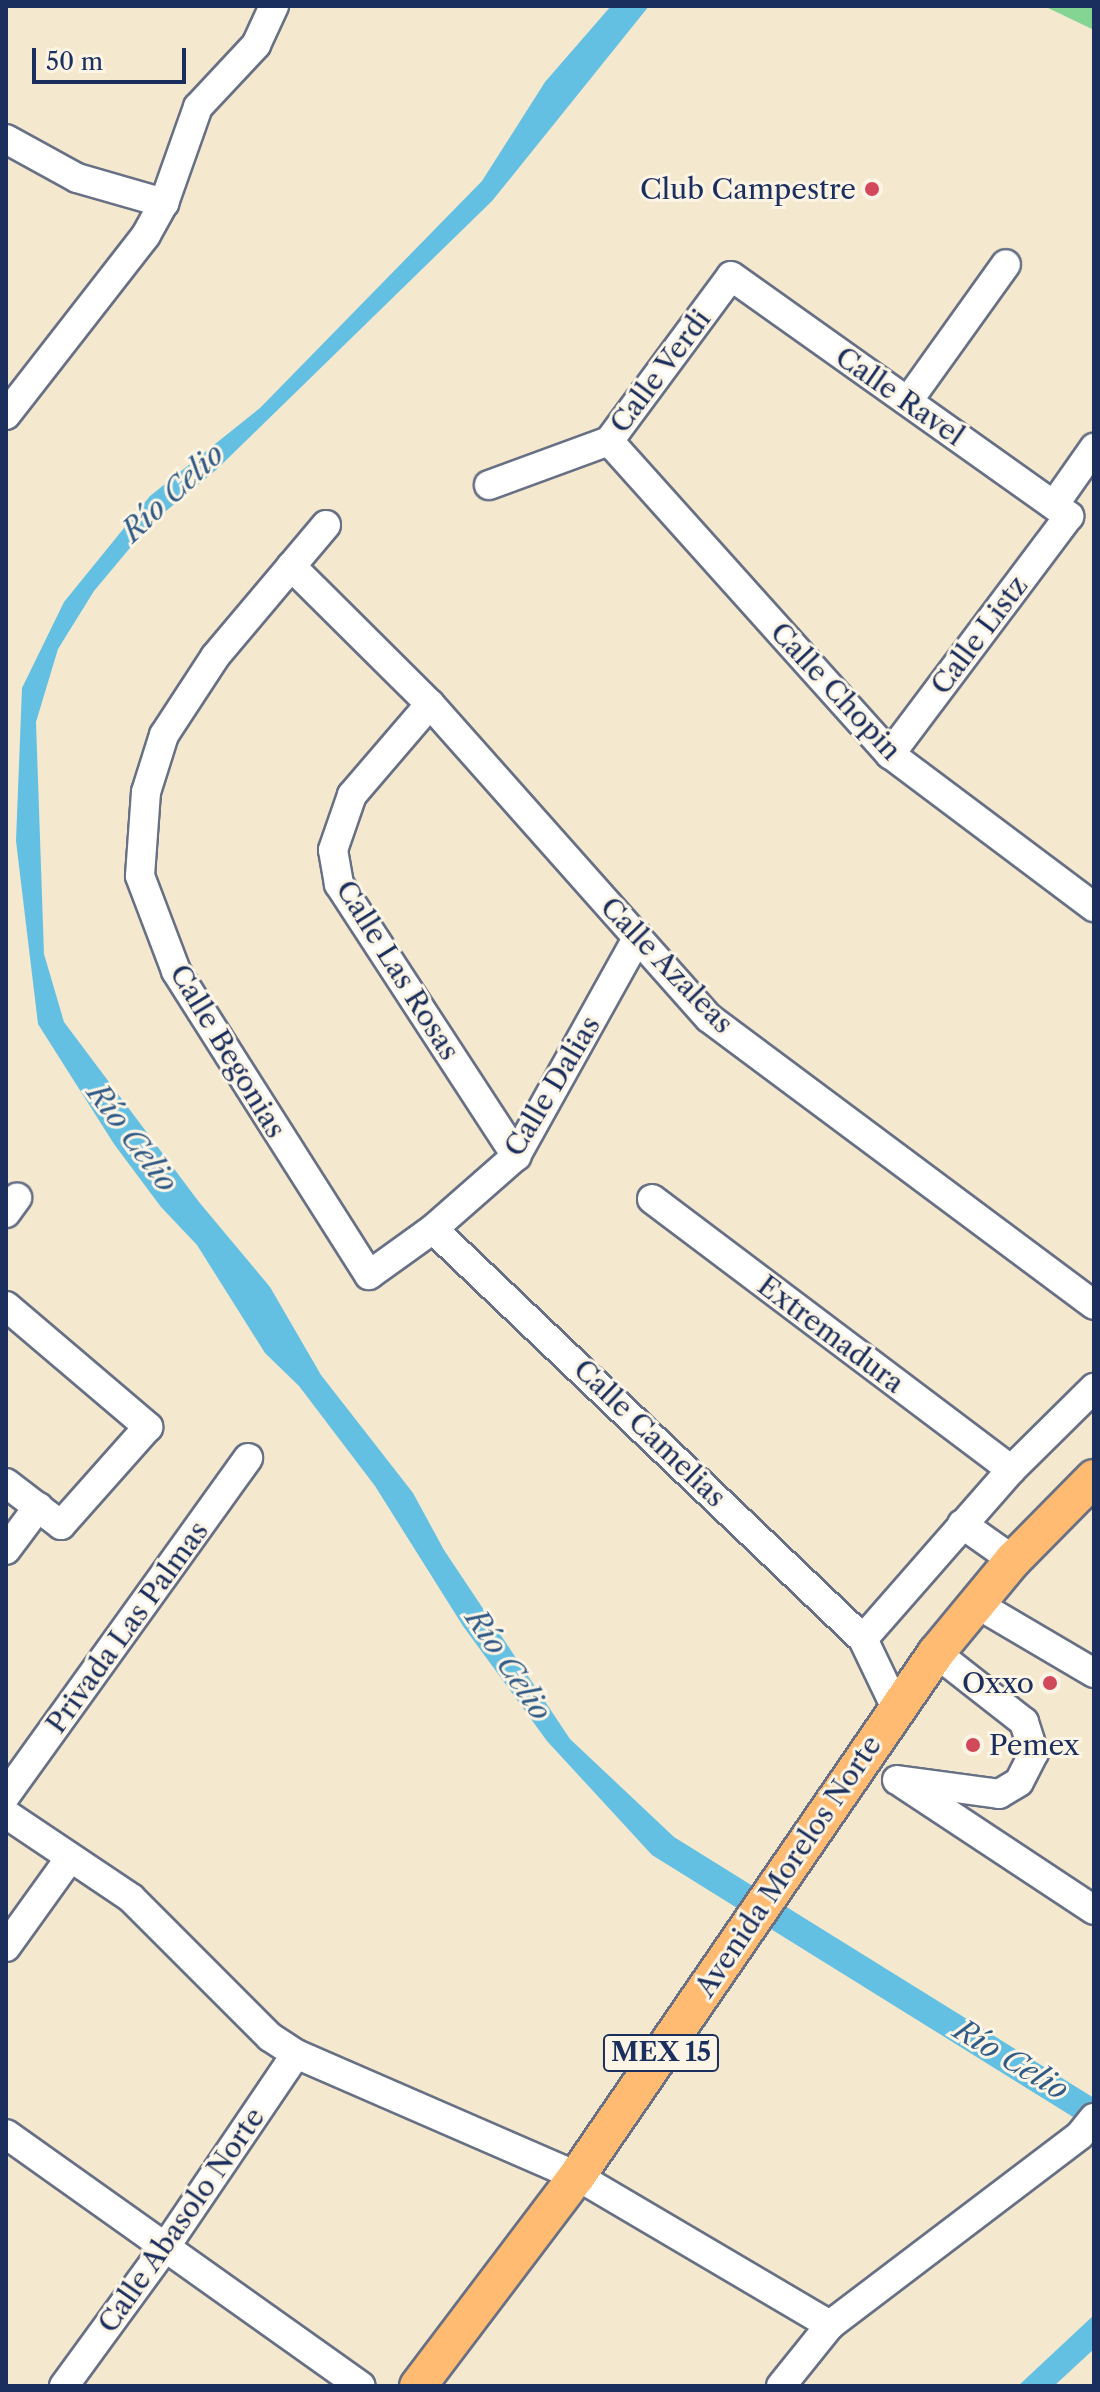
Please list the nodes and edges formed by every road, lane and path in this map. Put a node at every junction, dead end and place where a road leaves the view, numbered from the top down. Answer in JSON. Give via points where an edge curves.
{"nodes":[{"id":1,"x":274,"y":6,"type":"edge"},
{"id":2,"x":6,"y":139,"type":"edge"},
{"id":3,"x":164,"y":203,"type":"junction"},
{"id":4,"x":1006,"y":264,"type":"dead end"},
{"id":5,"x":731,"y":276,"type":"joint"},
{"id":6,"x":908,"y":401,"type":"junction"},
{"id":7,"x":6,"y":415,"type":"edge"},
{"id":8,"x":609,"y":441,"type":"junction"},
{"id":9,"x":1094,"y":448,"type":"edge"},
{"id":10,"x":489,"y":485,"type":"dead end"},
{"id":11,"x":1062,"y":511,"type":"junction"},
{"id":12,"x":326,"y":525,"type":"dead end"},
{"id":13,"x":291,"y":566,"type":"junction"},
{"id":14,"x":430,"y":704,"type":"junction"},
{"id":15,"x":890,"y":754,"type":"junction"},
{"id":16,"x":1094,"y":907,"type":"edge"},
{"id":17,"x":638,"y":937,"type":"junction"},
{"id":18,"x":516,"y":1156,"type":"junction"},
{"id":19,"x":652,"y":1199,"type":"dead end"},
{"id":20,"x":433,"y":1229,"type":"junction"},
{"id":21,"x":369,"y":1275,"type":"joint"},
{"id":22,"x":1094,"y":1305,"type":"edge"},
{"id":23,"x":6,"y":1306,"type":"edge"},
{"id":24,"x":1094,"y":1388,"type":"edge"},
{"id":25,"x":248,"y":1458,"type":"dead end"},
{"id":26,"x":1011,"y":1470,"type":"junction"},
{"id":27,"x":1094,"y":1478,"type":"edge"},
{"id":28,"x":6,"y":1483,"type":"edge"},
{"id":29,"x":38,"y":1507,"type":"junction"},
{"id":30,"x":962,"y":1524,"type":"junction"},
{"id":31,"x":6,"y":1550,"type":"edge"},
{"id":32,"x":1013,"y":1560,"type":"junction"},
{"id":33,"x":975,"y":1603,"type":"junction"},
{"id":34,"x":863,"y":1639,"type":"junction"},
{"id":35,"x":936,"y":1653,"type":"junction"},
{"id":36,"x":1094,"y":1673,"type":"edge"},
{"id":37,"x":896,"y":1708,"type":"junction"},
{"id":38,"x":861,"y":1756,"type":"junction"},
{"id":39,"x":897,"y":1780,"type":"junction"},
{"id":40,"x":6,"y":1795,"type":"edge"},
{"id":41,"x":6,"y":1814,"type":"edge"},
{"id":42,"x":70,"y":1858,"type":"junction"},
{"id":43,"x":1094,"y":1910,"type":"edge"},
{"id":44,"x":6,"y":1947,"type":"edge"},
{"id":45,"x":296,"y":2054,"type":"junction"},
{"id":46,"x":1087,"y":2126,"type":"edge"},
{"id":47,"x":6,"y":2134,"type":"edge"},
{"id":48,"x":577,"y":2176,"type":"junction"},
{"id":49,"x":164,"y":2249,"type":"junction"},
{"id":50,"x":830,"y":2325,"type":"junction"},
{"id":51,"x":64,"y":2386,"type":"edge"},
{"id":52,"x":360,"y":2386,"type":"edge"},
{"id":53,"x":418,"y":2386,"type":"edge"},
{"id":54,"x":781,"y":2386,"type":"edge"}],
"edges":[{"from":1,"to":3,"type":"street","via":[[256,45],[198,107]]},
{"from":2,"to":3,"type":"street","via":[[77,178]]},
{"from":3,"to":7,"type":"street","via":[[146,235]]},
{"from":4,"to":6,"type":"street"},
{"from":5,"to":6,"type":"street","name":"Calle Ravel"},
{"from":5,"to":8,"type":"street","name":"Calle Verdi"},
{"from":6,"to":11,"type":"street","name":"Calle Ravel"},
{"from":8,"to":10,"type":"street","name":"Calle Verdi"},
{"from":8,"to":15,"type":"street","name":"Calle Chopin"},
{"from":9,"to":11,"type":"street","name":"Calle Listz"},
{"from":11,"to":15,"type":"street","name":"Calle Listz"},
{"from":12,"to":13,"type":"street","name":"Calle Begonias"},
{"from":13,"to":14,"type":"street","name":"Calle Azaleas"},
{"from":13,"to":21,"type":"street","name":"Calle Begonias","via":[[215,657],[164,735],[146,792],[140,876],[176,971]]},
{"from":14,"to":17,"type":"street","name":"Calle Azaleas"},
{"from":14,"to":18,"type":"street","name":"Calle Las Rosas","via":[[352,795],[333,850],[339,884]]},
{"from":15,"to":16,"type":"street","name":"Calle Chopin"},
{"from":17,"to":18,"type":"street","name":"Calle Dalias"},
{"from":17,"to":22,"type":"street","name":"Calle Azaleas","via":[[709,1018]]},
{"from":18,"to":20,"type":"street","name":"Calle Dalias"},
{"from":19,"to":26,"type":"street","name":"Extremadura"},
{"from":20,"to":21,"type":"street","name":"Calle Dalias"},
{"from":20,"to":34,"type":"street","name":"Calle Camelias"},
{"from":23,"to":29,"type":"street","via":[[148,1427],[61,1525]]},
{"from":24,"to":26,"type":"street"},
{"from":25,"to":40,"type":"street","name":"Privada Las Palmas"},
{"from":26,"to":30,"type":"street"},
{"from":27,"to":32,"type":"main road","name":"Avenida Morelos Norte","number":"MEX 15"},
{"from":28,"to":29,"type":"street"},
{"from":29,"to":31,"type":"street"},
{"from":30,"to":32,"type":"street"},
{"from":30,"to":34,"type":"street"},
{"from":32,"to":33,"type":"main road","name":"Avenida Morelos Norte","number":"MEX 15"},
{"from":33,"to":35,"type":"main road","name":"Avenida Morelos Norte","number":"MEX 15"},
{"from":33,"to":36,"type":"street"},
{"from":34,"to":37,"type":"street"},
{"from":35,"to":37,"type":"main road","name":"Avenida Morelos Norte","number":"MEX 15"},
{"from":35,"to":39,"type":"street","via":[[1024,1722],[1034,1753],[1019,1782],[999,1794]]},
{"from":37,"to":38,"type":"main road","name":"Avenida Morelos Norte","number":"MEX 15"},
{"from":38,"to":39,"type":"street"},
{"from":38,"to":48,"type":"main road","name":"Avenida Morelos Norte","number":"MEX 15"},
{"from":39,"to":43,"type":"street"},
{"from":41,"to":42,"type":"street"},
{"from":42,"to":44,"type":"street"},
{"from":42,"to":45,"type":"street","via":[[131,1898],[270,2037]]},
{"from":45,"to":48,"type":"street"},
{"from":45,"to":49,"type":"street","name":"Calle Abasolo Norte"},
{"from":46,"to":50,"type":"street"},
{"from":47,"to":49,"type":"street"},
{"from":48,"to":50,"type":"street"},
{"from":48,"to":53,"type":"main road","name":"Avenida Morelos Norte","number":"MEX 15"},
{"from":49,"to":51,"type":"street","name":"Calle Abasolo Norte"},
{"from":49,"to":52,"type":"street"},
{"from":50,"to":54,"type":"street"}]}
